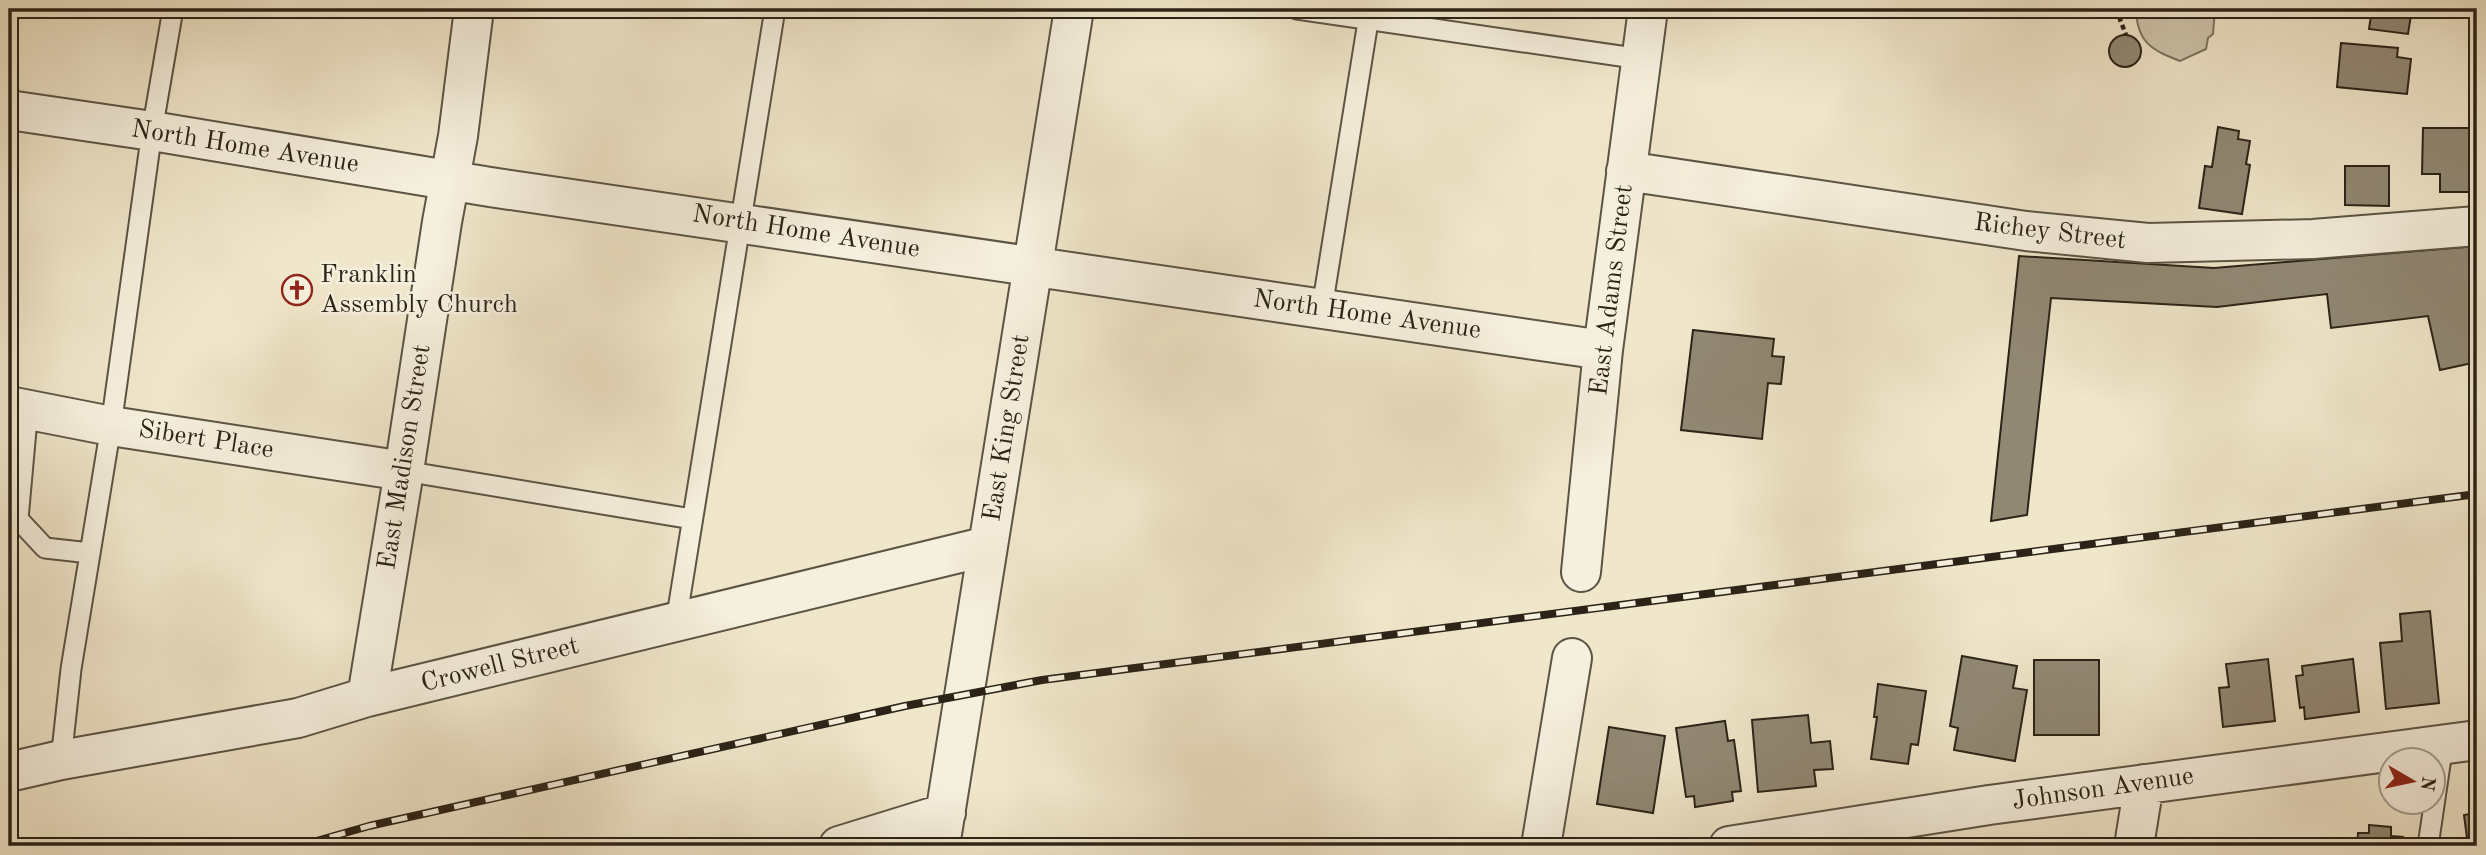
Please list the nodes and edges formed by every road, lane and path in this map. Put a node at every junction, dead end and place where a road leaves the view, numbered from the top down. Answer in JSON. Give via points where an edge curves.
{"nodes":[{"id":1,"x":173,"y":9,"type":"edge"},
{"id":2,"x":474,"y":9,"type":"edge"},
{"id":3,"x":775,"y":9,"type":"edge"},
{"id":4,"x":1074,"y":9,"type":"edge"},
{"id":5,"x":1297,"y":9,"type":"edge"},
{"id":6,"x":1648,"y":9,"type":"edge"},
{"id":7,"x":2116,"y":9,"type":"edge"},
{"id":8,"x":1370,"y":14,"type":"edge"},
{"id":9,"x":2126,"y":35,"type":"dead end"},
{"id":10,"x":1641,"y":59,"type":"junction"},
{"id":11,"x":9,"y":110,"type":"edge"},
{"id":12,"x":152,"y":131,"type":"junction"},
{"id":13,"x":1626,"y":171,"type":"junction"},
{"id":14,"x":450,"y":180,"type":"junction"},
{"id":15,"x":740,"y":222,"type":"junction"},
{"id":16,"x":2477,"y":226,"type":"edge"},
{"id":17,"x":1034,"y":267,"type":"junction"},
{"id":18,"x":1322,"y":308,"type":"junction"},
{"id":19,"x":1603,"y":349,"type":"junction"},
{"id":20,"x":18,"y":407,"type":"edge"},
{"id":21,"x":111,"y":426,"type":"junction"},
{"id":22,"x":404,"y":471,"type":"junction"},
{"id":23,"x":692,"y":519,"type":"junction"},
{"id":24,"x":988,"y":545,"type":"junction"},
{"id":25,"x":90,"y":553,"type":"junction"},
{"id":26,"x":1581,"y":572,"type":"dead end"},
{"id":27,"x":676,"y":622,"type":"junction"},
{"id":28,"x":1572,"y":658,"type":"dead end"},
{"id":29,"x":367,"y":697,"type":"junction"},
{"id":30,"x":2460,"y":742,"type":"edge"},
{"id":31,"x":61,"y":760,"type":"junction"},
{"id":32,"x":9,"y":772,"type":"edge"},
{"id":33,"x":2144,"y":784,"type":"junction"},
{"id":34,"x":943,"y":830,"type":"edge"},
{"id":35,"x":1832,"y":838,"type":"edge"},
{"id":36,"x":839,"y":846,"type":"edge"},
{"id":37,"x":1541,"y":846,"type":"edge"},
{"id":38,"x":1730,"y":846,"type":"edge"},
{"id":39,"x":2134,"y":846,"type":"edge"},
{"id":40,"x":2428,"y":846,"type":"edge"}],
"edges":[{"from":1,"to":12,"type":"lane"},
{"from":2,"to":14,"type":"street","name":"East Madison Street"},
{"from":3,"to":15,"type":"lane"},
{"from":4,"to":17,"type":"street","name":"East King Street"},
{"from":5,"to":8,"type":"lane"},
{"from":6,"to":10,"type":"street","name":"East Adams Street"},
{"from":7,"to":9,"type":"path"},
{"from":8,"to":10,"type":"lane"},
{"from":8,"to":18,"type":"lane"},
{"from":10,"to":13,"type":"street","name":"East Adams Street"},
{"from":11,"to":12,"type":"street","name":"North Home Avenue"},
{"from":12,"to":14,"type":"street","name":"North Home Avenue"},
{"from":12,"to":21,"type":"lane"},
{"from":13,"to":16,"type":"street","name":"Richey Street","via":[[2026,230],[2148,243],[2313,239]]},
{"from":13,"to":19,"type":"street","name":"East Adams Street"},
{"from":14,"to":15,"type":"street","name":"North Home Avenue"},
{"from":14,"to":22,"type":"street","name":"East Madison Street"},
{"from":15,"to":17,"type":"street","name":"North Home Avenue"},
{"from":15,"to":23,"type":"lane"},
{"from":17,"to":18,"type":"street","name":"North Home Avenue"},
{"from":17,"to":24,"type":"street","name":"East King Street"},
{"from":18,"to":19,"type":"street","name":"North Home Avenue"},
{"from":19,"to":26,"type":"street","name":"East Adams Street"},
{"from":20,"to":21,"type":"street","name":"Sibert Place"},
{"from":20,"to":25,"type":"lane","via":[[18,519],[45,548]]},
{"from":21,"to":22,"type":"street","name":"Sibert Place"},
{"from":21,"to":25,"type":"lane"},
{"from":22,"to":23,"type":"lane"},
{"from":22,"to":29,"type":"street","name":"East Madison Street"},
{"from":23,"to":27,"type":"lane"},
{"from":24,"to":27,"type":"street","name":"Crowell Street"},
{"from":24,"to":34,"type":"street","name":"East King Street"},
{"from":25,"to":31,"type":"lane"},
{"from":27,"to":29,"type":"street","name":"Crowell Street"},
{"from":28,"to":37,"type":"street"},
{"from":29,"to":31,"type":"street","name":"Crowell Street","via":[[299,718]]},
{"from":30,"to":33,"type":"street","name":"Johnson Avenue"},
{"from":30,"to":40,"type":"lane"},
{"from":31,"to":32,"type":"street","name":"Crowell Street"},
{"from":33,"to":35,"type":"street","name":"Johnson Avenue","via":[[1989,805]]},
{"from":33,"to":39,"type":"street"},
{"from":34,"to":36,"type":"street"},
{"from":35,"to":38,"type":"street","name":"Johnson Avenue"}]}
